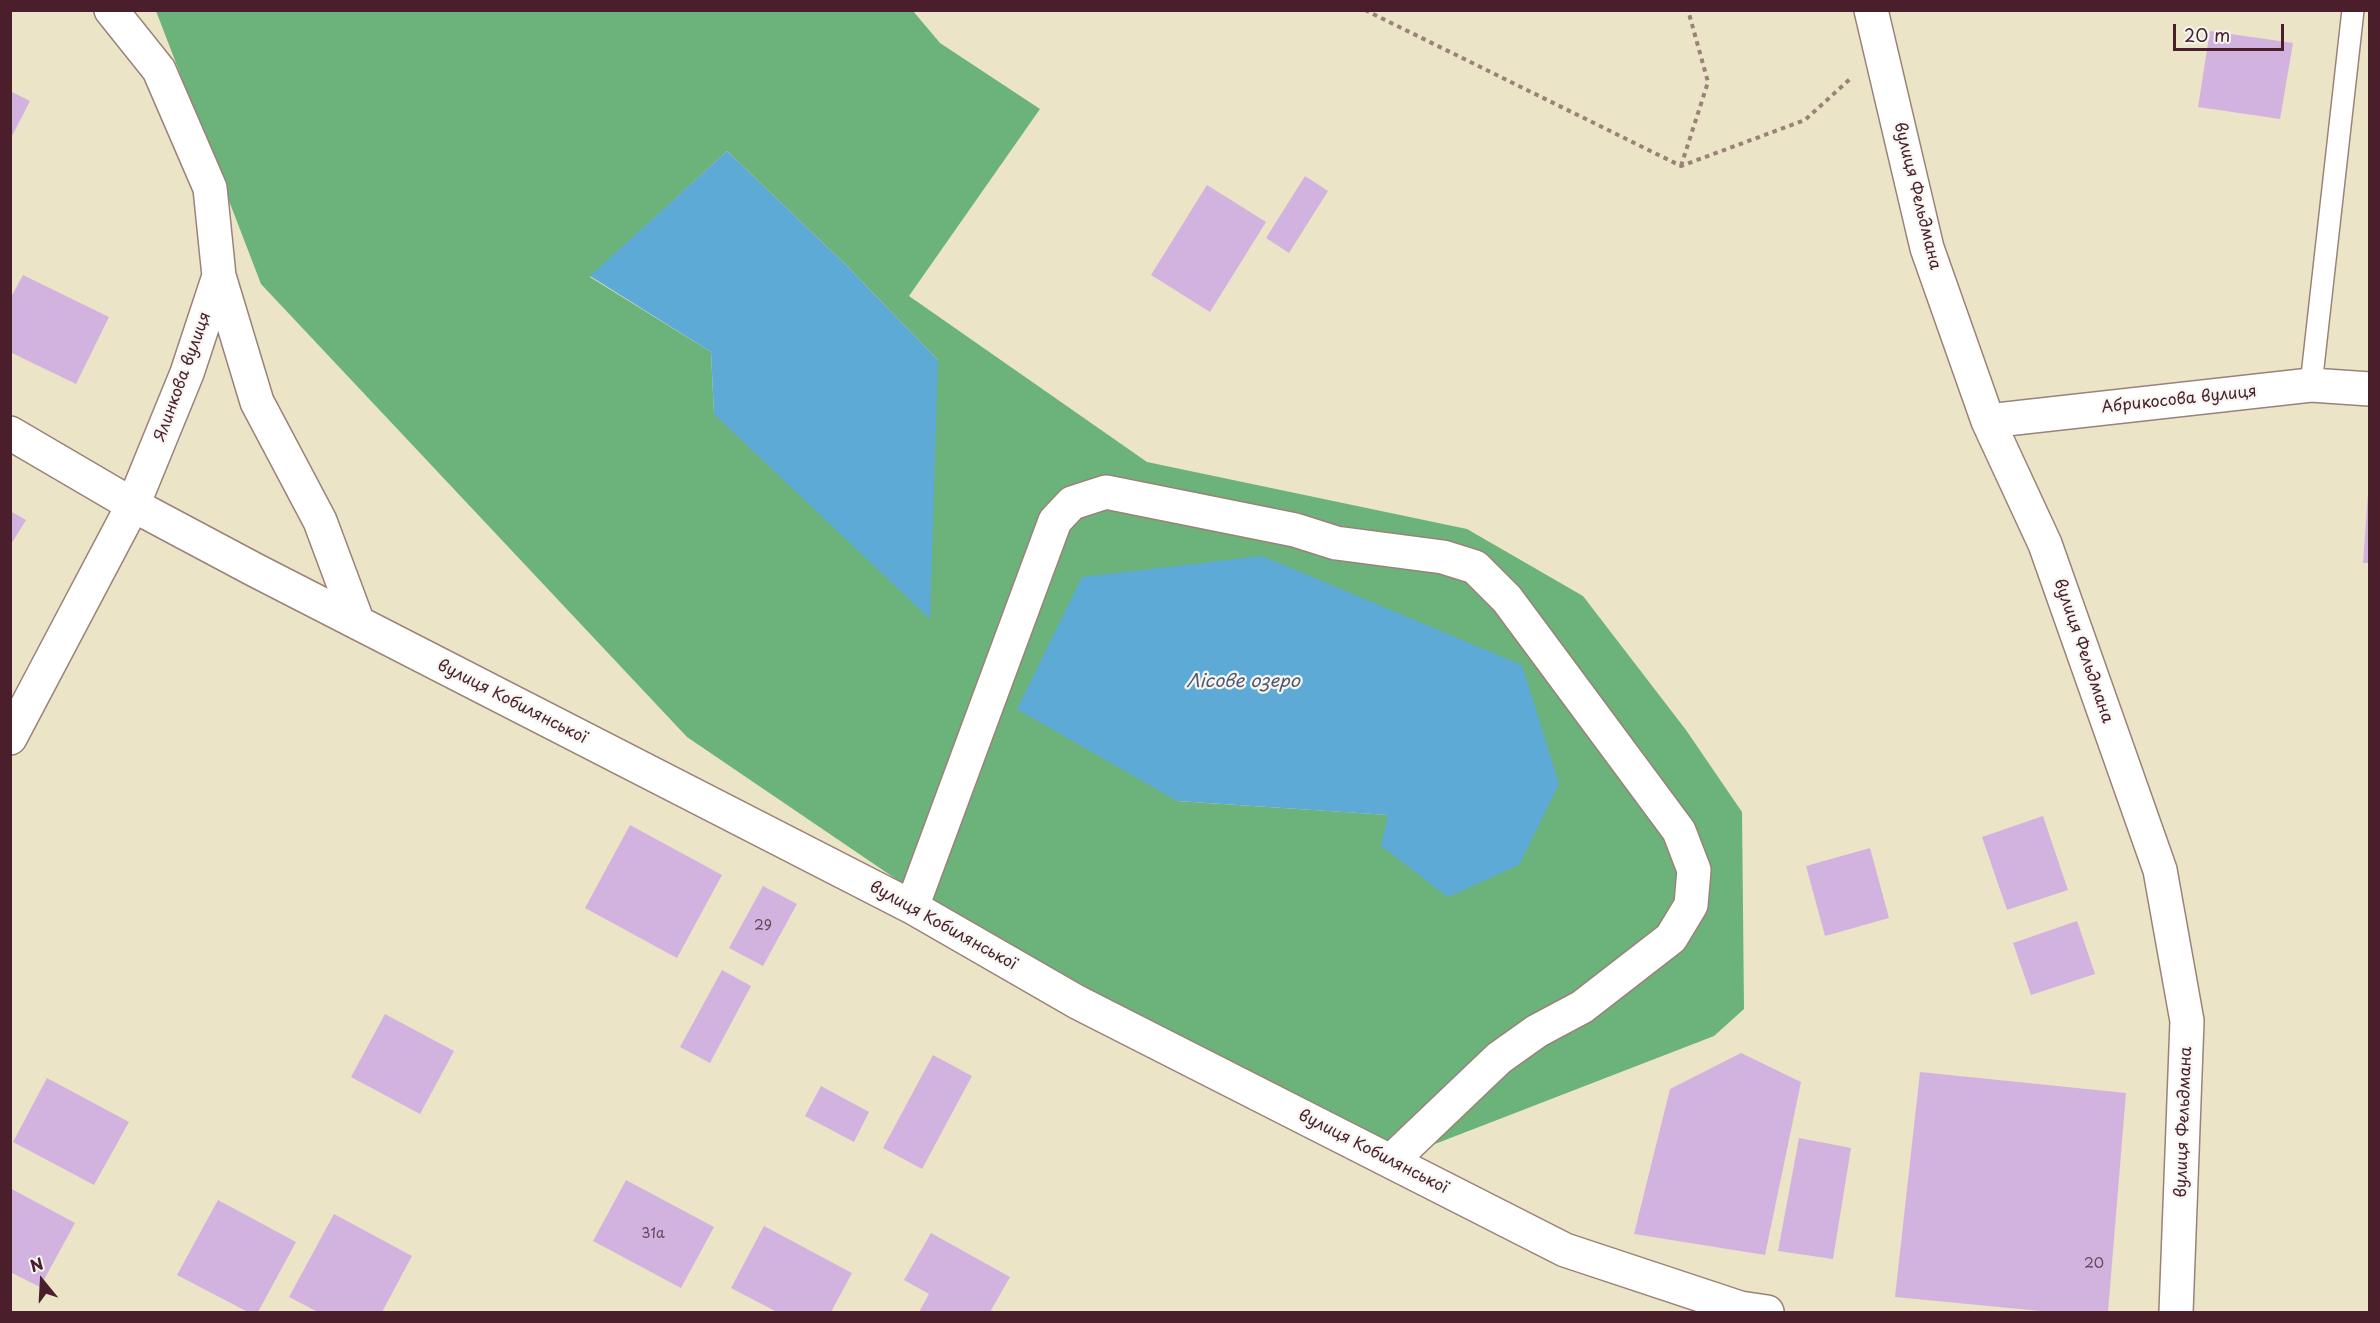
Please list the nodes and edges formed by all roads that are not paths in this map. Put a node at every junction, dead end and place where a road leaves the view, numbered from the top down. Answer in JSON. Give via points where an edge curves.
{"nodes":[{"id":1,"x":111,"y":10,"type":"edge"},
{"id":2,"x":1871,"y":10,"type":"edge"},
{"id":3,"x":2353,"y":10,"type":"edge"},
{"id":4,"x":219,"y":276,"type":"junction"},
{"id":5,"x":2311,"y":385,"type":"junction"},
{"id":6,"x":2370,"y":389,"type":"edge"},
{"id":7,"x":1988,"y":421,"type":"junction"},
{"id":8,"x":10,"y":433,"type":"edge"},
{"id":9,"x":133,"y":505,"type":"junction"},
{"id":10,"x":358,"y":623,"type":"junction"},
{"id":11,"x":10,"y":738,"type":"edge"},
{"id":12,"x":912,"y":907,"type":"junction"},
{"id":13,"x":1390,"y":1161,"type":"junction"},
{"id":14,"x":1767,"y":1312,"type":"edge"},
{"id":15,"x":2176,"y":1312,"type":"edge"}],
"edges":[{"from":1,"to":4,"type":"street","name":"Ялинкова вулиця","via":[[159,70],[210,188]]},
{"from":2,"to":7,"type":"street","name":"вулиця Фельдмана","via":[[1927,248]]},
{"from":3,"to":5,"type":"lane"},
{"from":4,"to":9,"type":"street","name":"Ялинкова вулиця","via":[[187,372]]},
{"from":4,"to":10,"type":"street","via":[[256,402],[320,521]]},
{"from":5,"to":6,"type":"street","name":"Абрикосова вулиця"},
{"from":5,"to":7,"type":"street","name":"Абрикосова вулиця"},
{"from":7,"to":15,"type":"street","name":"вулиця Фельдмана","via":[[2045,544],[2160,870],[2187,1021]]},
{"from":8,"to":9,"type":"street","name":"вулиця Кобилянської"},
{"from":9,"to":10,"type":"street","name":"вулиця Кобилянської"},
{"from":9,"to":11,"type":"street","name":"Ялинкова вулиця"},
{"from":10,"to":12,"type":"street","name":"вулиця Кобилянської"},
{"from":12,"to":13,"type":"street","name":"вулиця Кобилянської","via":[[1077,1002]]},
{"from":12,"to":13,"type":"street","via":[[1055,521],[1072,503],[1106,492],[1295,530],[1336,543],[1443,557],[1475,567],[1508,599],[1679,831],[1694,870],[1691,905],[1671,938],[1582,1007],[1537,1031],[1499,1058]]},
{"from":13,"to":14,"type":"street","name":"вулиця Кобилянської","via":[[1565,1250],[1740,1308]]}]}
